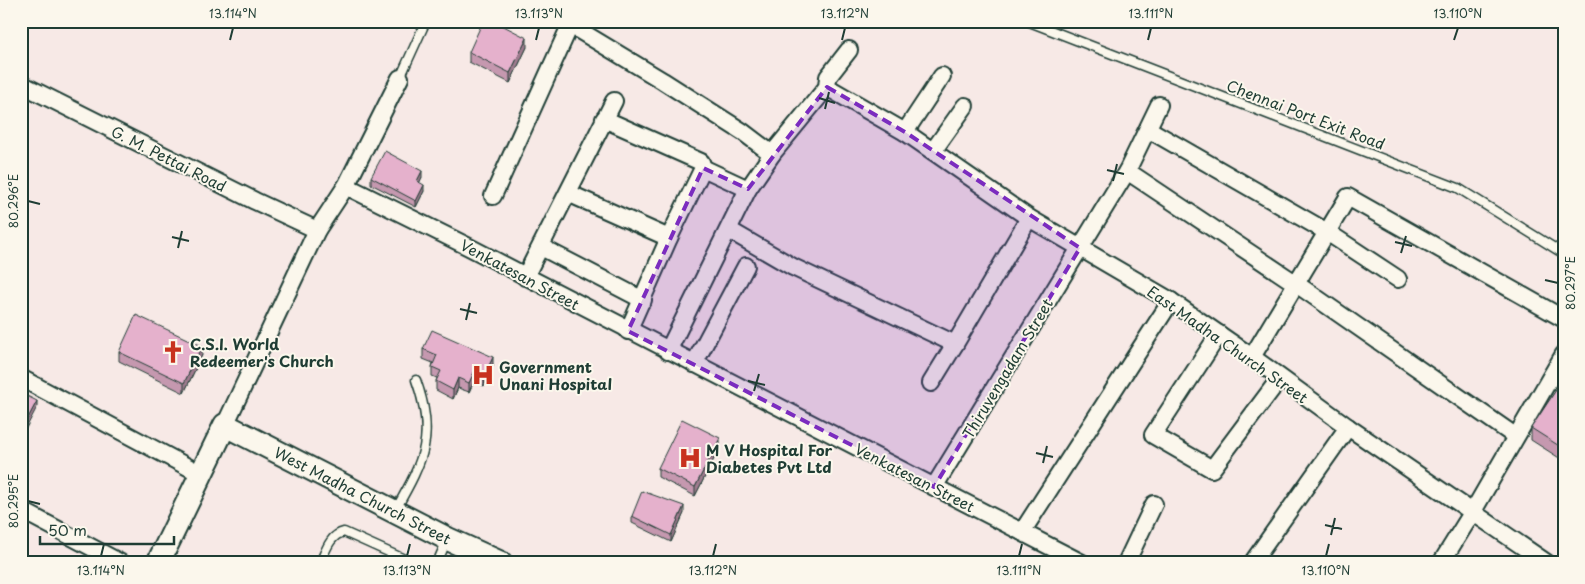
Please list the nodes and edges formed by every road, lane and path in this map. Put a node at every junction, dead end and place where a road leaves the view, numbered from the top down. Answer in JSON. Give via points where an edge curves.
{"nodes":[{"id":1,"x":426,"y":21,"type":"edge"},
{"id":2,"x":1027,"y":21,"type":"edge"},
{"id":3,"x":849,"y":50,"type":"dead end"},
{"id":4,"x":942,"y":76,"type":"dead end"},
{"id":5,"x":400,"y":78,"type":"joint"},
{"id":6,"x":21,"y":84,"type":"edge"},
{"id":7,"x":827,"y":87,"type":"junction"},
{"id":8,"x":614,"y":101,"type":"dead end"},
{"id":9,"x":965,"y":106,"type":"dead end"},
{"id":10,"x":1159,"y":106,"type":"dead end"},
{"id":11,"x":604,"y":119,"type":"junction"},
{"id":12,"x":1148,"y":129,"type":"junction"},
{"id":13,"x":905,"y":132,"type":"junction"},
{"id":14,"x":933,"y":151,"type":"junction"},
{"id":15,"x":772,"y":154,"type":"junction"},
{"id":16,"x":703,"y":168,"type":"junction"},
{"id":17,"x":1127,"y":171,"type":"junction"},
{"id":18,"x":346,"y":186,"type":"junction"},
{"id":19,"x":748,"y":189,"type":"junction"},
{"id":20,"x":568,"y":194,"type":"junction"},
{"id":21,"x":493,"y":196,"type":"dead end"},
{"id":22,"x":1029,"y":218,"type":"junction"},
{"id":23,"x":317,"y":230,"type":"junction"},
{"id":24,"x":729,"y":230,"type":"junction"},
{"id":25,"x":1326,"y":232,"type":"junction"},
{"id":26,"x":669,"y":238,"type":"junction"},
{"id":27,"x":541,"y":247,"type":"junction"},
{"id":28,"x":1080,"y":248,"type":"junction"},
{"id":29,"x":1564,"y":254,"type":"edge"},
{"id":30,"x":746,"y":266,"type":"dead end"},
{"id":31,"x":525,"y":277,"type":"junction"},
{"id":32,"x":1398,"y":280,"type":"dead end"},
{"id":33,"x":1295,"y":283,"type":"junction"},
{"id":34,"x":643,"y":300,"type":"junction"},
{"id":35,"x":1171,"y":301,"type":"junction"},
{"id":36,"x":1564,"y":319,"type":"edge"},
{"id":37,"x":628,"y":331,"type":"junction"},
{"id":38,"x":1219,"y":334,"type":"junction"},
{"id":39,"x":955,"y":344,"type":"junction"},
{"id":40,"x":668,"y":351,"type":"junction"},
{"id":41,"x":1564,"y":354,"type":"edge"},
{"id":42,"x":1252,"y":357,"type":"junction"},
{"id":43,"x":694,"y":364,"type":"junction"},
{"id":44,"x":21,"y":378,"type":"edge"},
{"id":45,"x":1280,"y":378,"type":"junction"},
{"id":46,"x":416,"y":380,"type":"dead end"},
{"id":47,"x":931,"y":383,"type":"dead end"},
{"id":48,"x":225,"y":425,"type":"junction"},
{"id":49,"x":1348,"y":427,"type":"junction"},
{"id":50,"x":1515,"y":436,"type":"junction"},
{"id":51,"x":201,"y":474,"type":"junction"},
{"id":52,"x":934,"y":487,"type":"junction"},
{"id":53,"x":1154,"y":504,"type":"dead end"},
{"id":54,"x":21,"y":510,"type":"edge"},
{"id":55,"x":395,"y":511,"type":"junction"},
{"id":56,"x":1472,"y":513,"type":"junction"},
{"id":57,"x":1022,"y":532,"type":"junction"},
{"id":58,"x":448,"y":539,"type":"junction"},
{"id":59,"x":121,"y":563,"type":"edge"},
{"id":60,"x":158,"y":563,"type":"edge"},
{"id":61,"x":320,"y":563,"type":"edge"},
{"id":62,"x":413,"y":563,"type":"edge"},
{"id":63,"x":436,"y":563,"type":"edge"},
{"id":64,"x":501,"y":563,"type":"edge"},
{"id":65,"x":1082,"y":563,"type":"edge"},
{"id":66,"x":1126,"y":563,"type":"edge"},
{"id":67,"x":1252,"y":563,"type":"edge"},
{"id":68,"x":1441,"y":563,"type":"edge"},
{"id":69,"x":1547,"y":563,"type":"edge"}],
"edges":[{"from":1,"to":5,"type":"lane"},
{"from":2,"to":29,"type":"lane","name":"Chennai Port Exit Road","via":[[1458,188]]},
{"from":3,"to":7,"type":"street","via":[[828,77]]},
{"from":4,"to":13,"type":"street"},
{"from":5,"to":18,"type":"street"},
{"from":6,"to":23,"type":"street","name":"G. M. Pettai Road"},
{"from":7,"to":13,"type":"street","name":"East Madha Church Street"},
{"from":7,"to":15,"type":"street"},
{"from":8,"to":11,"type":"street"},
{"from":9,"to":14,"type":"street"},
{"from":10,"to":12,"type":"street","name":"Thiruvengadam Street"},
{"from":11,"to":16,"type":"street","via":[[701,162]]},
{"from":11,"to":20,"type":"street"},
{"from":12,"to":17,"type":"street","name":"Thiruvengadam Street"},
{"from":12,"to":25,"type":"street"},
{"from":13,"to":14,"type":"street","name":"East Madha Church Street"},
{"from":14,"to":22,"type":"street","name":"East Madha Church Street"},
{"from":15,"to":19,"type":"street"},
{"from":15,"to":21,"type":"street","via":[[735,127],[572,26]]},
{"from":16,"to":19,"type":"street"},
{"from":16,"to":26,"type":"street"},
{"from":17,"to":28,"type":"street","name":"Thiruvengadam Street"},
{"from":17,"to":33,"type":"street"},
{"from":18,"to":23,"type":"street"},
{"from":18,"to":31,"type":"street","name":"Venkatesan Street"},
{"from":19,"to":24,"type":"street"},
{"from":20,"to":26,"type":"street"},
{"from":20,"to":27,"type":"street"},
{"from":22,"to":28,"type":"street","name":"East Madha Church Street"},
{"from":22,"to":39,"type":"street"},
{"from":23,"to":48,"type":"street"},
{"from":24,"to":39,"type":"street","via":[[793,266]]},
{"from":24,"to":40,"type":"street"},
{"from":25,"to":32,"type":"street"},
{"from":25,"to":33,"type":"street"},
{"from":25,"to":36,"type":"street","via":[[1348,197]]},
{"from":26,"to":34,"type":"street"},
{"from":27,"to":31,"type":"street"},
{"from":27,"to":34,"type":"street"},
{"from":28,"to":35,"type":"street","name":"East Madha Church Street"},
{"from":28,"to":52,"type":"street","name":"Thiruvengadam Street"},
{"from":30,"to":43,"type":"street"},
{"from":31,"to":37,"type":"street","name":"Venkatesan Street"},
{"from":33,"to":42,"type":"street"},
{"from":33,"to":50,"type":"street"},
{"from":34,"to":37,"type":"street"},
{"from":35,"to":38,"type":"street","name":"East Madha Church Street"},
{"from":35,"to":57,"type":"street"},
{"from":37,"to":40,"type":"street","name":"Venkatesan Street"},
{"from":38,"to":42,"type":"street","name":"East Madha Church Street"},
{"from":38,"to":45,"type":"street","via":[[1153,435],[1212,469]]},
{"from":39,"to":47,"type":"street"},
{"from":40,"to":43,"type":"street","name":"Venkatesan Street"},
{"from":41,"to":50,"type":"street"},
{"from":42,"to":45,"type":"street","name":"East Madha Church Street"},
{"from":43,"to":52,"type":"street","name":"Venkatesan Street"},
{"from":44,"to":51,"type":"street"},
{"from":45,"to":49,"type":"street","name":"East Madha Church Street"},
{"from":46,"to":55,"type":"lane","via":[[424,400],[426,442],[414,478]]},
{"from":48,"to":51,"type":"main road"},
{"from":48,"to":55,"type":"main road","name":"West Madha Church Street"},
{"from":49,"to":56,"type":"street","name":"East Madha Church Street"},
{"from":49,"to":67,"type":"street"},
{"from":50,"to":56,"type":"street"},
{"from":51,"to":60,"type":"main road"},
{"from":52,"to":57,"type":"street","name":"Venkatesan Street"},
{"from":53,"to":66,"type":"street"},
{"from":54,"to":59,"type":"street"},
{"from":55,"to":58,"type":"main road","name":"West Madha Church Street"},
{"from":56,"to":68,"type":"street"},
{"from":56,"to":69,"type":"street","name":"East Madha Church Street"},
{"from":57,"to":65,"type":"street","name":"Venkatesan Street"},
{"from":58,"to":63,"type":"lane"},
{"from":58,"to":64,"type":"main road","name":"West Madha Church Street"},
{"from":61,"to":62,"type":"lane","via":[[332,538],[344,532]]}]}
